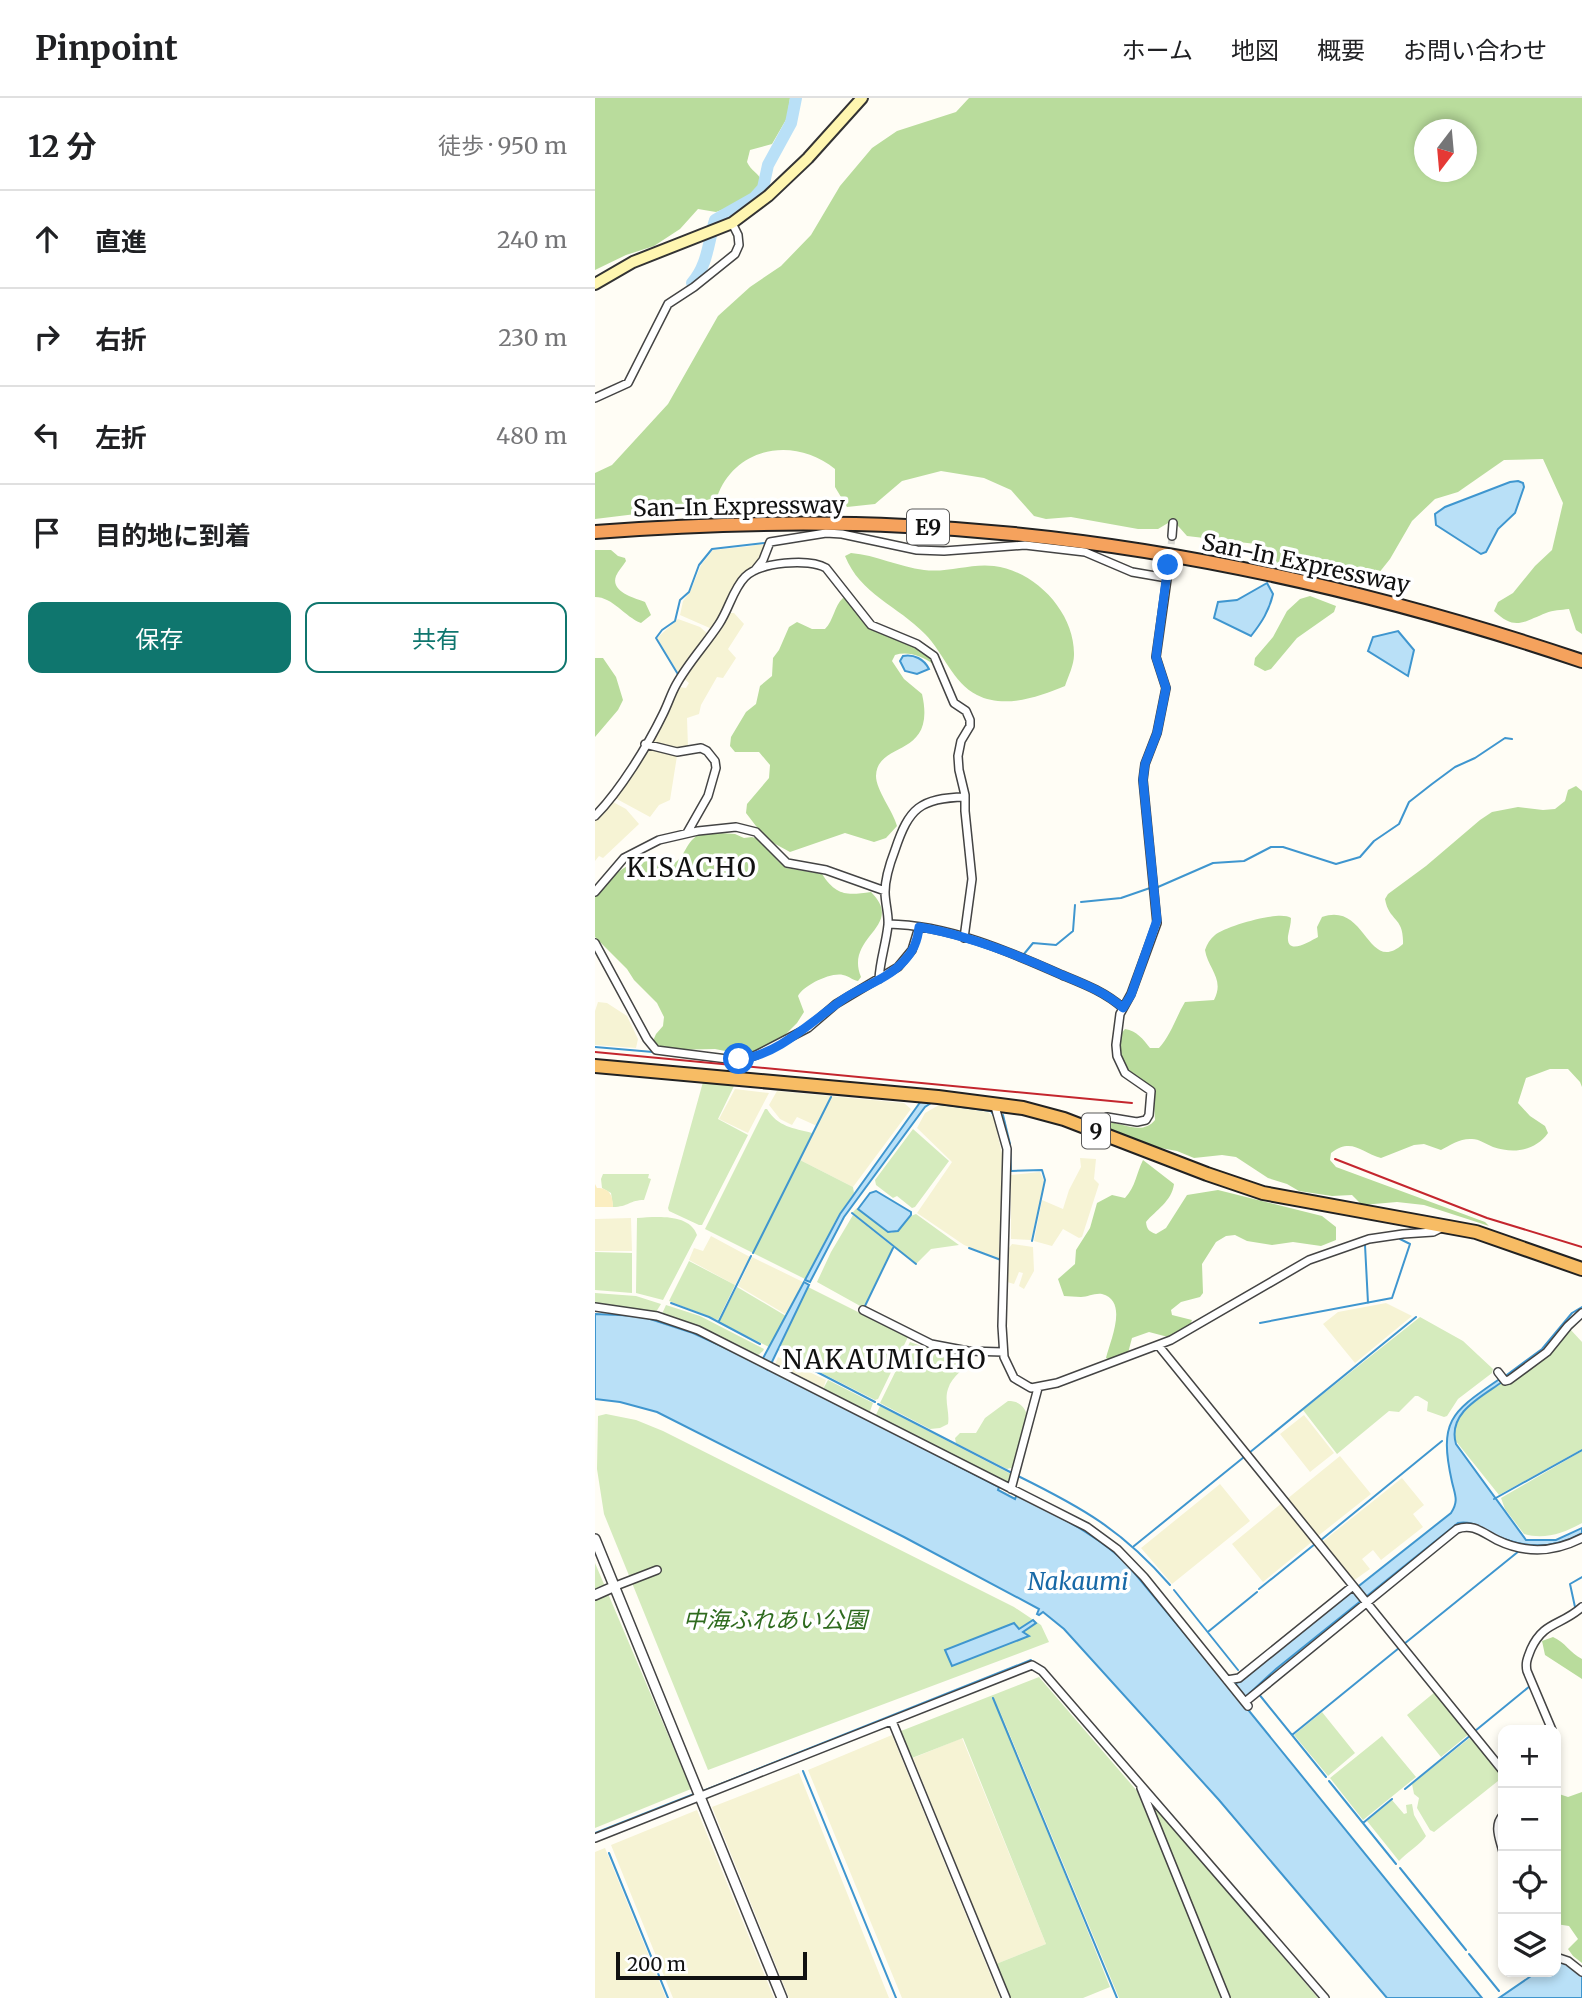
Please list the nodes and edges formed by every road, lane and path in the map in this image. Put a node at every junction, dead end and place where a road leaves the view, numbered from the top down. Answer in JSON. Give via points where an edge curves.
{"nodes":[{"id":1,"x":862,"y":98,"type":"edge"},
{"id":2,"x":732,"y":223,"type":"junction"},
{"id":3,"x":595,"y":284,"type":"edge"},
{"id":4,"x":595,"y":398,"type":"edge"},
{"id":5,"x":1173,"y":523,"type":"dead end"},
{"id":6,"x":595,"y":531,"type":"edge"},
{"id":7,"x":1172,"y":536,"type":"tunnel mouth"},
{"id":8,"x":1168,"y":565,"type":"tunnel mouth"},
{"id":9,"x":751,"y":572,"type":"junction"},
{"id":10,"x":1167,"y":578,"type":"junction"},
{"id":11,"x":1582,"y":661,"type":"edge"},
{"id":12,"x":645,"y":744,"type":"junction"},
{"id":13,"x":965,"y":797,"type":"junction"},
{"id":14,"x":595,"y":816,"type":"edge"},
{"id":15,"x":687,"y":833,"type":"junction"},
{"id":16,"x":885,"y":891,"type":"junction"},
{"id":17,"x":595,"y":892,"type":"edge"},
{"id":18,"x":888,"y":924,"type":"junction"},
{"id":19,"x":919,"y":927,"type":"junction"},
{"id":20,"x":964,"y":938,"type":"junction"},
{"id":21,"x":595,"y":943,"type":"edge"},
{"id":22,"x":879,"y":979,"type":"junction"},
{"id":23,"x":1123,"y":1008,"type":"junction"},
{"id":24,"x":595,"y":1066,"type":"edge"},
{"id":25,"x":994,"y":1103,"type":"junction"},
{"id":26,"x":1099,"y":1132,"type":"junction"},
{"id":27,"x":1445,"y":1225,"type":"junction"},
{"id":28,"x":1582,"y":1269,"type":"edge"},
{"id":29,"x":595,"y":1307,"type":"edge"},
{"id":30,"x":863,"y":1311,"type":"dead end"},
{"id":31,"x":1582,"y":1313,"type":"edge"},
{"id":32,"x":1158,"y":1345,"type":"junction"},
{"id":33,"x":1003,"y":1352,"type":"junction"},
{"id":34,"x":1501,"y":1376,"type":"dead end"},
{"id":35,"x":1038,"y":1388,"type":"junction"},
{"id":36,"x":1011,"y":1489,"type":"junction"},
{"id":37,"x":1582,"y":1538,"type":"edge"},
{"id":38,"x":595,"y":1539,"type":"edge"},
{"id":39,"x":657,"y":1570,"type":"dead end"},
{"id":40,"x":613,"y":1587,"type":"junction"},
{"id":41,"x":1354,"y":1588,"type":"junction"},
{"id":42,"x":595,"y":1595,"type":"edge"},
{"id":43,"x":1365,"y":1601,"type":"junction"},
{"id":44,"x":1582,"y":1607,"type":"edge"},
{"id":45,"x":1230,"y":1683,"type":"junction"},
{"id":46,"x":892,"y":1721,"type":"junction"},
{"id":47,"x":1550,"y":1725,"type":"edge"},
{"id":48,"x":1498,"y":1765,"type":"edge"},
{"id":49,"x":1140,"y":1785,"type":"junction"},
{"id":50,"x":700,"y":1796,"type":"junction"},
{"id":51,"x":595,"y":1838,"type":"edge"},
{"id":52,"x":1561,"y":1959,"type":"edge"},
{"id":53,"x":1582,"y":1972,"type":"edge"},
{"id":54,"x":782,"y":1998,"type":"edge"},
{"id":55,"x":1006,"y":1998,"type":"edge"},
{"id":56,"x":1226,"y":1998,"type":"edge"},
{"id":57,"x":1325,"y":1998,"type":"edge"}],
"edges":[{"from":1,"to":2,"type":"main road","via":[[809,158]]},
{"from":2,"to":3,"type":"main road","via":[[633,262]]},
{"from":2,"to":4,"type":"street","via":[[739,245],[735,254],[668,304],[628,383]]},
{"from":5,"to":7,"type":"street"},
{"from":6,"to":11,"type":"highway","name":"San-In Expressway","number":"E9","via":[[770,523],[907,526],[1094,543],[1303,580],[1455,620]]},
{"from":8,"to":10,"type":"street"},
{"from":9,"to":10,"type":"street","via":[[760,565],[771,542],[826,533],[917,550],[1025,545],[1085,552],[1132,572]]},
{"from":9,"to":12,"type":"street","via":[[677,684]]},
{"from":9,"to":13,"type":"street","via":[[806,562],[821,565],[871,625],[934,656],[954,704],[971,722],[958,756]]},
{"from":10,"to":23,"type":"street","via":[[1156,657],[1166,688],[1143,780],[1157,920]]},
{"from":12,"to":14,"type":"street"},
{"from":12,"to":15,"type":"street","via":[[677,752],[701,748],[715,761],[707,800]]},
{"from":13,"to":16,"type":"street","via":[[927,802],[914,810],[898,837]]},
{"from":13,"to":20,"type":"street","via":[[972,883]]},
{"from":15,"to":16,"type":"street","via":[[736,827],[751,830],[787,863],[826,870]]},
{"from":15,"to":17,"type":"street","via":[[659,840],[624,858]]},
{"from":16,"to":18,"type":"street"},
{"from":18,"to":19,"type":"street"},
{"from":18,"to":22,"type":"street"},
{"from":19,"to":20,"type":"street"},
{"from":19,"to":22,"type":"street","via":[[908,956]]},
{"from":20,"to":23,"type":"street","via":[[1020,956],[1103,992]]},
{"from":21,"to":22,"type":"street","via":[[647,1040],[661,1052],[750,1058],[808,1028],[836,1004]]},
{"from":23,"to":26,"type":"street","via":[[1116,1035],[1117,1056],[1128,1077],[1150,1088],[1149,1115],[1141,1122],[1107,1117]]},
{"from":24,"to":25,"type":"highway","number":"9"},
{"from":25,"to":26,"type":"highway","number":"9"},
{"from":25,"to":33,"type":"street","via":[[1007,1149]]},
{"from":26,"to":27,"type":"highway","number":"9","via":[[1263,1193]]},
{"from":27,"to":28,"type":"highway","number":"9","via":[[1497,1238]]},
{"from":27,"to":32,"type":"street","via":[[1433,1232],[1369,1239],[1309,1260]]},
{"from":29,"to":36,"type":"street","via":[[657,1316],[698,1330]]},
{"from":30,"to":33,"type":"street","via":[[931,1345]]},
{"from":31,"to":34,"type":"street","via":[[1547,1352],[1509,1380]]},
{"from":32,"to":35,"type":"street"},
{"from":32,"to":41,"type":"street"},
{"from":33,"to":35,"type":"street","via":[[1013,1378]]},
{"from":35,"to":36,"type":"street"},
{"from":36,"to":45,"type":"street","via":[[1087,1527],[1117,1549]]},
{"from":37,"to":43,"type":"street","via":[[1555,1549],[1533,1550],[1462,1527]]},
{"from":38,"to":40,"type":"street"},
{"from":39,"to":40,"type":"street"},
{"from":40,"to":42,"type":"street"},
{"from":40,"to":50,"type":"street"},
{"from":41,"to":43,"type":"street"},
{"from":41,"to":45,"type":"street"},
{"from":43,"to":45,"type":"street","via":[[1245,1702]]},
{"from":43,"to":48,"type":"street"},
{"from":44,"to":47,"type":"street","via":[[1538,1635],[1526,1661]]},
{"from":46,"to":49,"type":"street","via":[[1032,1665]]},
{"from":46,"to":50,"type":"street"},
{"from":46,"to":55,"type":"street"},
{"from":49,"to":56,"type":"street"},
{"from":49,"to":57,"type":"street"},
{"from":50,"to":51,"type":"street"},
{"from":50,"to":54,"type":"street"},
{"from":52,"to":53,"type":"street"}]}
